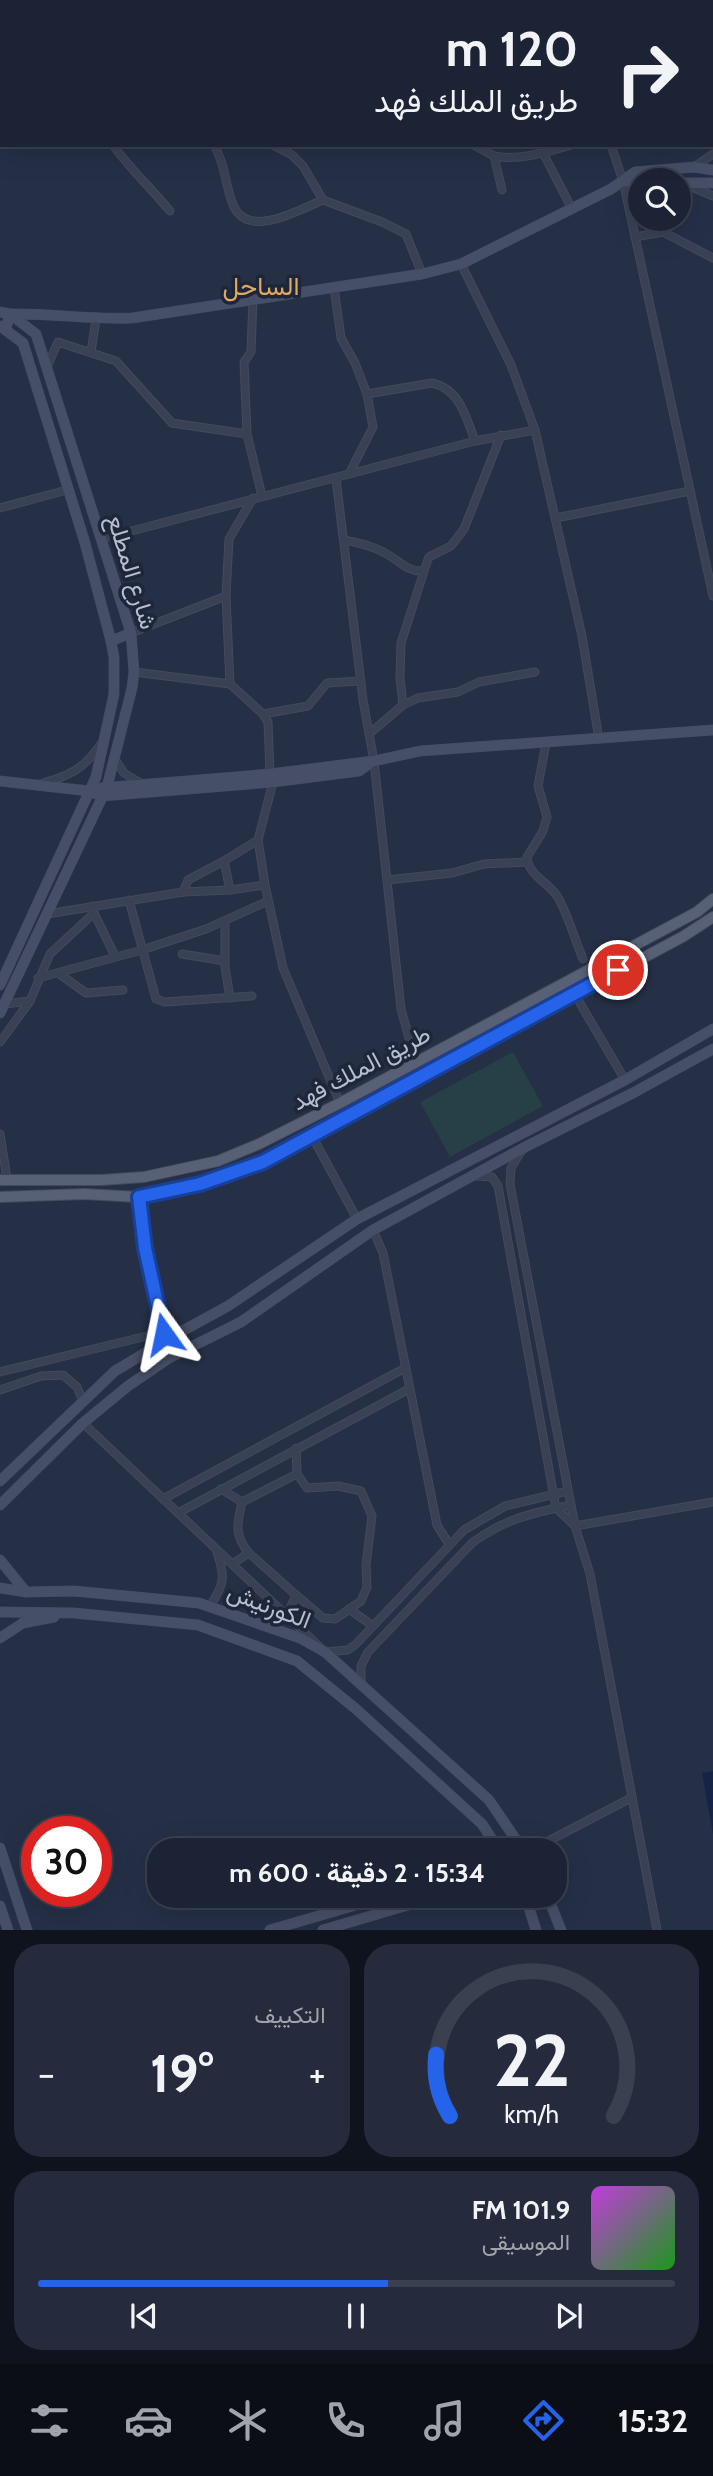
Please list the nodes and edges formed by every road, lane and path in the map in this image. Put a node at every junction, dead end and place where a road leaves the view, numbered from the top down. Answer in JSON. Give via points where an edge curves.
{"nodes":[{"id":1,"x":114,"y":147,"type":"edge"},
{"id":2,"x":215,"y":147,"type":"edge"},
{"id":3,"x":277,"y":147,"type":"edge"},
{"id":4,"x":478,"y":147,"type":"edge"},
{"id":5,"x":564,"y":147,"type":"edge"},
{"id":6,"x":612,"y":147,"type":"edge"},
{"id":7,"x":543,"y":153,"type":"junction"},
{"id":8,"x":713,"y":154,"type":"edge"},
{"id":9,"x":494,"y":156,"type":"junction"},
{"id":10,"x":694,"y":167,"type":"junction"},
{"id":11,"x":710,"y":170,"type":"edge"},
{"id":12,"x":622,"y":181,"type":"junction"},
{"id":13,"x":628,"y":182,"type":"edge"},
{"id":14,"x":691,"y":183,"type":"edge"},
{"id":15,"x":710,"y":183,"type":"edge"},
{"id":16,"x":691,"y":187,"type":"edge"},
{"id":17,"x":502,"y":190,"type":"dead end"},
{"id":18,"x":713,"y":196,"type":"edge"},
{"id":19,"x":323,"y":200,"type":"junction"},
{"id":20,"x":571,"y":207,"type":"junction"},
{"id":21,"x":170,"y":211,"type":"dead end"},
{"id":22,"x":635,"y":237,"type":"junction"},
{"id":23,"x":713,"y":258,"type":"edge"},
{"id":24,"x":461,"y":264,"type":"junction"},
{"id":25,"x":422,"y":274,"type":"junction"},
{"id":26,"x":334,"y":287,"type":"junction"},
{"id":27,"x":253,"y":299,"type":"junction"},
{"id":28,"x":5,"y":313,"type":"edge"},
{"id":29,"x":96,"y":319,"type":"junction"},
{"id":30,"x":3,"y":327,"type":"edge"},
{"id":31,"x":91,"y":352,"type":"junction"},
{"id":32,"x":47,"y":367,"type":"junction"},
{"id":33,"x":367,"y":394,"type":"junction"},
{"id":34,"x":535,"y":430,"type":"junction"},
{"id":35,"x":247,"y":434,"type":"junction"},
{"id":36,"x":501,"y":435,"type":"junction"},
{"id":37,"x":475,"y":441,"type":"junction"},
{"id":38,"x":349,"y":474,"type":"junction"},
{"id":39,"x":336,"y":479,"type":"junction"},
{"id":40,"x":67,"y":490,"type":"junction"},
{"id":41,"x":690,"y":491,"type":"junction"},
{"id":42,"x":262,"y":496,"type":"junction"},
{"id":43,"x":253,"y":498,"type":"junction"},
{"id":44,"x":0,"y":508,"type":"edge"},
{"id":45,"x":556,"y":518,"type":"junction"},
{"id":46,"x":101,"y":539,"type":"junction"},
{"id":47,"x":344,"y":540,"type":"junction"},
{"id":48,"x":424,"y":571,"type":"junction"},
{"id":49,"x":226,"y":596,"type":"junction"},
{"id":50,"x":713,"y":596,"type":"edge"},
{"id":51,"x":131,"y":633,"type":"junction"},
{"id":52,"x":111,"y":641,"type":"junction"},
{"id":53,"x":134,"y":672,"type":"junction"},
{"id":54,"x":536,"y":672,"type":"dead end"},
{"id":55,"x":362,"y":681,"type":"junction"},
{"id":56,"x":230,"y":684,"type":"junction"},
{"id":57,"x":403,"y":705,"type":"junction"},
{"id":58,"x":263,"y":714,"type":"junction"},
{"id":59,"x":713,"y":730,"type":"edge"},
{"id":60,"x":369,"y":734,"type":"junction"},
{"id":61,"x":106,"y":738,"type":"junction"},
{"id":62,"x":599,"y":739,"type":"junction"},
{"id":63,"x":546,"y":743,"type":"junction"},
{"id":64,"x":114,"y":758,"type":"junction"},
{"id":65,"x":374,"y":761,"type":"junction"},
{"id":66,"x":272,"y":778,"type":"junction"},
{"id":67,"x":0,"y":781,"type":"edge"},
{"id":68,"x":36,"y":785,"type":"junction"},
{"id":69,"x":143,"y":785,"type":"junction"},
{"id":70,"x":89,"y":791,"type":"junction"},
{"id":71,"x":105,"y":792,"type":"junction"},
{"id":72,"x":258,"y":840,"type":"junction"},
{"id":73,"x":224,"y":861,"type":"junction"},
{"id":74,"x":527,"y":862,"type":"junction"},
{"id":75,"x":387,"y":880,"type":"junction"},
{"id":76,"x":265,"y":885,"type":"junction"},
{"id":77,"x":230,"y":890,"type":"junction"},
{"id":78,"x":183,"y":892,"type":"junction"},
{"id":79,"x":713,"y":899,"type":"edge"},
{"id":80,"x":129,"y":900,"type":"junction"},
{"id":81,"x":268,"y":901,"type":"junction"},
{"id":82,"x":93,"y":909,"type":"junction"},
{"id":83,"x":47,"y":914,"type":"junction"},
{"id":84,"x":713,"y":917,"type":"edge"},
{"id":85,"x":225,"y":922,"type":"junction"},
{"id":86,"x":142,"y":950,"type":"junction"},
{"id":87,"x":182,"y":954,"type":"dead end"},
{"id":88,"x":115,"y":956,"type":"junction"},
{"id":89,"x":583,"y":959,"type":"dead end"},
{"id":90,"x":225,"y":961,"type":"junction"},
{"id":91,"x":58,"y":973,"type":"junction"},
{"id":92,"x":38,"y":978,"type":"junction"},
{"id":93,"x":0,"y":985,"type":"edge"},
{"id":94,"x":123,"y":990,"type":"dead end"},
{"id":95,"x":574,"y":993,"type":"junction"},
{"id":96,"x":251,"y":996,"type":"dead end"},
{"id":97,"x":230,"y":998,"type":"junction"},
{"id":98,"x":30,"y":1001,"type":"junction"},
{"id":99,"x":2,"y":1008,"type":"edge"},
{"id":100,"x":713,"y":1029,"type":"edge"},
{"id":101,"x":471,"y":1033,"type":"junction"},
{"id":102,"x":0,"y":1042,"type":"edge"},
{"id":103,"x":479,"y":1046,"type":"junction"},
{"id":104,"x":713,"y":1049,"type":"edge"},
{"id":105,"x":416,"y":1063,"type":"junction"},
{"id":106,"x":625,"y":1080,"type":"junction"},
{"id":107,"x":340,"y":1103,"type":"junction"},
{"id":108,"x":0,"y":1134,"type":"edge"},
{"id":109,"x":312,"y":1136,"type":"junction"},
{"id":110,"x":527,"y":1146,"type":"junction"},
{"id":111,"x":469,"y":1178,"type":"junction"},
{"id":112,"x":4,"y":1180,"type":"edge"},
{"id":113,"x":0,"y":1197,"type":"edge"},
{"id":114,"x":139,"y":1197,"type":"junction"},
{"id":115,"x":357,"y":1219,"type":"junction"},
{"id":116,"x":373,"y":1230,"type":"junction"},
{"id":117,"x":169,"y":1334,"type":"junction"},
{"id":118,"x":405,"y":1368,"type":"junction"},
{"id":119,"x":0,"y":1373,"type":"edge"},
{"id":120,"x":3,"y":1389,"type":"edge"},
{"id":121,"x":409,"y":1389,"type":"junction"},
{"id":122,"x":83,"y":1401,"type":"junction"},
{"id":123,"x":83,"y":1423,"type":"junction"},
{"id":124,"x":296,"y":1448,"type":"junction"},
{"id":125,"x":297,"y":1474,"type":"junction"},
{"id":126,"x":0,"y":1481,"type":"edge"},
{"id":127,"x":221,"y":1489,"type":"junction"},
{"id":128,"x":568,"y":1491,"type":"junction"},
{"id":129,"x":553,"y":1494,"type":"junction"},
{"id":130,"x":163,"y":1499,"type":"junction"},
{"id":131,"x":242,"y":1502,"type":"junction"},
{"id":132,"x":713,"y":1502,"type":"edge"},
{"id":133,"x":0,"y":1505,"type":"edge"},
{"id":134,"x":570,"y":1505,"type":"junction"},
{"id":135,"x":556,"y":1508,"type":"junction"},
{"id":136,"x":178,"y":1513,"type":"junction"},
{"id":137,"x":575,"y":1526,"type":"junction"},
{"id":138,"x":449,"y":1544,"type":"junction"},
{"id":139,"x":216,"y":1549,"type":"junction"},
{"id":140,"x":249,"y":1553,"type":"junction"},
{"id":141,"x":0,"y":1560,"type":"edge"},
{"id":142,"x":232,"y":1564,"type":"junction"},
{"id":143,"x":0,"y":1588,"type":"edge"},
{"id":144,"x":26,"y":1591,"type":"junction"},
{"id":145,"x":296,"y":1595,"type":"junction"},
{"id":146,"x":210,"y":1606,"type":"junction"},
{"id":147,"x":349,"y":1609,"type":"junction"},
{"id":148,"x":0,"y":1612,"type":"edge"},
{"id":149,"x":74,"y":1613,"type":"junction"},
{"id":150,"x":287,"y":1615,"type":"junction"},
{"id":151,"x":373,"y":1626,"type":"junction"},
{"id":152,"x":0,"y":1638,"type":"edge"},
{"id":153,"x":325,"y":1652,"type":"junction"},
{"id":154,"x":362,"y":1686,"type":"junction"},
{"id":155,"x":631,"y":1798,"type":"junction"},
{"id":156,"x":491,"y":1838,"type":"edge"},
{"id":157,"x":515,"y":1838,"type":"edge"},
{"id":158,"x":554,"y":1838,"type":"edge"},
{"id":159,"x":0,"y":1847,"type":"edge"},
{"id":160,"x":0,"y":1906,"type":"edge"},
{"id":161,"x":345,"y":1908,"type":"edge"},
{"id":162,"x":398,"y":1908,"type":"edge"},
{"id":163,"x":529,"y":1908,"type":"edge"},
{"id":164,"x":552,"y":1908,"type":"edge"},
{"id":165,"x":8,"y":1930,"type":"edge"},
{"id":166,"x":27,"y":1930,"type":"edge"},
{"id":167,"x":270,"y":1930,"type":"edge"},
{"id":168,"x":323,"y":1930,"type":"edge"},
{"id":169,"x":536,"y":1930,"type":"edge"},
{"id":170,"x":561,"y":1930,"type":"edge"},
{"id":171,"x":657,"y":1930,"type":"edge"}],
"edges":[{"from":1,"to":21,"type":"street"},
{"from":2,"to":19,"type":"street","via":[[235,208],[254,222],[273,220]]},
{"from":3,"to":19,"type":"street","via":[[303,166]]},
{"from":4,"to":9,"type":"street"},
{"from":5,"to":7,"type":"street"},
{"from":6,"to":12,"type":"street"},
{"from":7,"to":9,"type":"street"},
{"from":7,"to":20,"type":"street"},
{"from":8,"to":10,"type":"street"},
{"from":9,"to":17,"type":"street"},
{"from":10,"to":11,"type":"street"},
{"from":10,"to":12,"type":"street","via":[[635,172]]},
{"from":11,"to":15,"type":"street"},
{"from":12,"to":13,"type":"street"},
{"from":12,"to":20,"type":"street"},
{"from":12,"to":22,"type":"street"},
{"from":14,"to":15,"type":"street"},
{"from":16,"to":18,"type":"street"},
{"from":19,"to":25,"type":"street","via":[[406,234]]},
{"from":20,"to":24,"type":"street"},
{"from":22,"to":23,"type":"street","via":[[663,232]]},
{"from":22,"to":41,"type":"street"},
{"from":24,"to":25,"type":"street"},
{"from":24,"to":34,"type":"street","via":[[511,365]]},
{"from":25,"to":26,"type":"street"},
{"from":26,"to":27,"type":"street"},
{"from":26,"to":33,"type":"street","via":[[341,338]]},
{"from":27,"to":29,"type":"street","via":[[132,318]]},
{"from":27,"to":35,"type":"street","via":[[251,352],[244,362]]},
{"from":28,"to":29,"type":"street"},
{"from":28,"to":30,"type":"street"},
{"from":28,"to":32,"type":"street","name":"شارع المطلع","via":[[36,334]]},
{"from":29,"to":31,"type":"street"},
{"from":30,"to":40,"type":"street","name":"شارع المطلع","via":[[23,343]]},
{"from":31,"to":32,"type":"street","via":[[58,342]]},
{"from":31,"to":35,"type":"street","via":[[116,361],[172,422]]},
{"from":32,"to":46,"type":"street","name":"شارع المطلع"},
{"from":33,"to":37,"type":"street","via":[[440,384],[460,401]]},
{"from":33,"to":38,"type":"street","via":[[373,427]]},
{"from":34,"to":36,"type":"street"},
{"from":34,"to":45,"type":"street"},
{"from":35,"to":42,"type":"street"},
{"from":36,"to":37,"type":"street"},
{"from":36,"to":48,"type":"street","via":[[464,529],[451,547],[429,557]]},
{"from":37,"to":38,"type":"street"},
{"from":38,"to":39,"type":"street"},
{"from":39,"to":42,"type":"street"},
{"from":39,"to":47,"type":"street"},
{"from":40,"to":44,"type":"street"},
{"from":40,"to":52,"type":"street","name":"شارع المطلع"},
{"from":41,"to":45,"type":"street"},
{"from":41,"to":50,"type":"street"},
{"from":42,"to":43,"type":"street"},
{"from":43,"to":46,"type":"street"},
{"from":43,"to":49,"type":"street","via":[[229,539]]},
{"from":45,"to":62,"type":"street"},
{"from":46,"to":51,"type":"street","name":"شارع المطلع"},
{"from":47,"to":48,"type":"street","via":[[385,552],[413,572]]},
{"from":47,"to":55,"type":"street"},
{"from":48,"to":57,"type":"street","via":[[401,643]]},
{"from":49,"to":51,"type":"street"},
{"from":49,"to":56,"type":"street"},
{"from":51,"to":52,"type":"street"},
{"from":51,"to":53,"type":"street","name":"شارع المطلع"},
{"from":52,"to":61,"type":"street","name":"شارع المطلع","via":[[114,694]]},
{"from":53,"to":56,"type":"street"},
{"from":53,"to":64,"type":"street","name":"شارع المطلع"},
{"from":54,"to":57,"type":"street","via":[[479,682]]},
{"from":55,"to":58,"type":"street","via":[[327,683],[308,706]]},
{"from":55,"to":60,"type":"street"},
{"from":56,"to":58,"type":"street"},
{"from":57,"to":60,"type":"street"},
{"from":58,"to":66,"type":"street","via":[[268,722]]},
{"from":59,"to":62,"type":"street"},
{"from":60,"to":65,"type":"street"},
{"from":61,"to":68,"type":"street","via":[[74,772]]},
{"from":61,"to":70,"type":"street","name":"شارع المطلع"},
{"from":62,"to":63,"type":"street"},
{"from":63,"to":65,"type":"street","via":[[419,751]]},
{"from":63,"to":74,"type":"street","via":[[538,786],[547,817]]},
{"from":64,"to":69,"type":"street","via":[[124,773]]},
{"from":64,"to":71,"type":"street","name":"شارع المطلع"},
{"from":65,"to":66,"type":"street"},
{"from":65,"to":75,"type":"street"},
{"from":66,"to":69,"type":"street"},
{"from":66,"to":71,"type":"street"},
{"from":66,"to":72,"type":"street"},
{"from":67,"to":68,"type":"street"},
{"from":68,"to":70,"type":"street"},
{"from":69,"to":71,"type":"street"},
{"from":70,"to":71,"type":"street"},
{"from":70,"to":93,"type":"street","name":"شارع المطلع"},
{"from":71,"to":83,"type":"street","name":"شارع المطلع"},
{"from":72,"to":73,"type":"street"},
{"from":72,"to":76,"type":"street"},
{"from":73,"to":77,"type":"street"},
{"from":73,"to":78,"type":"street","via":[[188,880]]},
{"from":74,"to":75,"type":"street"},
{"from":74,"to":89,"type":"street","via":[[556,893]]},
{"from":75,"to":105,"type":"street","via":[[401,1009]]},
{"from":76,"to":77,"type":"street"},
{"from":76,"to":81,"type":"street"},
{"from":77,"to":78,"type":"street"},
{"from":78,"to":80,"type":"street"},
{"from":79,"to":101,"type":"main road","name":"طريق الملك فهد","via":[[697,912]]},
{"from":80,"to":82,"type":"street"},
{"from":80,"to":86,"type":"street"},
{"from":81,"to":85,"type":"street"},
{"from":81,"to":107,"type":"street","via":[[283,968]]},
{"from":82,"to":83,"type":"street"},
{"from":82,"to":88,"type":"street"},
{"from":82,"to":92,"type":"street","via":[[50,954]]},
{"from":83,"to":99,"type":"street","name":"شارع المطلع"},
{"from":84,"to":95,"type":"main road","name":"طريق الملك فهد"},
{"from":85,"to":86,"type":"street"},
{"from":85,"to":90,"type":"street"},
{"from":86,"to":88,"type":"street"},
{"from":86,"to":97,"type":"street","via":[[160,1002]]},
{"from":87,"to":90,"type":"street"},
{"from":88,"to":91,"type":"street"},
{"from":90,"to":97,"type":"street"},
{"from":91,"to":92,"type":"street"},
{"from":91,"to":94,"type":"street","via":[[86,993]]},
{"from":92,"to":98,"type":"street"},
{"from":95,"to":103,"type":"main road","name":"طريق الملك فهد"},
{"from":95,"to":106,"type":"street"},
{"from":96,"to":97,"type":"street"},
{"from":98,"to":99,"type":"street"},
{"from":98,"to":102,"type":"street"},
{"from":100,"to":106,"type":"street"},
{"from":101,"to":103,"type":"main road"},
{"from":101,"to":105,"type":"main road","name":"طريق الملك فهد"},
{"from":103,"to":109,"type":"main road","name":"طريق الملك فهد"},
{"from":104,"to":110,"type":"street"},
{"from":105,"to":107,"type":"main road","name":"طريق الملك فهد"},
{"from":106,"to":115,"type":"street"},
{"from":107,"to":112,"type":"main road","name":"طريق الملك فهد","via":[[218,1161],[144,1177]]},
{"from":108,"to":112,"type":"street"},
{"from":109,"to":114,"type":"main road","name":"طريق الملك فهد","via":[[263,1162],[200,1184]]},
{"from":109,"to":115,"type":"street"},
{"from":110,"to":111,"type":"street"},
{"from":110,"to":128,"type":"street","via":[[511,1168],[510,1185]]},
{"from":111,"to":116,"type":"street"},
{"from":111,"to":129,"type":"street","via":[[486,1175],[498,1186]]},
{"from":113,"to":114,"type":"main road","name":"طريق الملك فهد"},
{"from":114,"to":117,"type":"street","via":[[145,1248]]},
{"from":115,"to":117,"type":"street","via":[[228,1306]]},
{"from":116,"to":118,"type":"street","via":[[383,1253]]},
{"from":116,"to":123,"type":"street","via":[[240,1322],[169,1358]]},
{"from":117,"to":119,"type":"street"},
{"from":117,"to":122,"type":"street","via":[[115,1371]]},
{"from":118,"to":121,"type":"street"},
{"from":118,"to":130,"type":"street"},
{"from":119,"to":120,"type":"street"},
{"from":120,"to":122,"type":"street","via":[[41,1376],[63,1375],[77,1387]]},
{"from":121,"to":124,"type":"street"},
{"from":121,"to":138,"type":"street","via":[[437,1525]]},
{"from":122,"to":126,"type":"street"},
{"from":123,"to":130,"type":"street"},
{"from":123,"to":133,"type":"street"},
{"from":124,"to":125,"type":"street"},
{"from":124,"to":127,"type":"street"},
{"from":125,"to":131,"type":"street"},
{"from":125,"to":147,"type":"street","via":[[307,1488],[351,1488],[361,1491],[367,1502],[372,1516],[368,1587],[361,1601]]},
{"from":127,"to":131,"type":"street"},
{"from":127,"to":136,"type":"street"},
{"from":128,"to":129,"type":"street"},
{"from":128,"to":134,"type":"street"},
{"from":129,"to":135,"type":"street"},
{"from":129,"to":138,"type":"street","via":[[505,1506],[481,1518]]},
{"from":130,"to":136,"type":"street"},
{"from":131,"to":140,"type":"street","via":[[237,1533]]},
{"from":132,"to":137,"type":"street"},
{"from":134,"to":135,"type":"street"},
{"from":134,"to":137,"type":"street"},
{"from":135,"to":137,"type":"street"},
{"from":135,"to":154,"type":"street","via":[[510,1519],[472,1543],[368,1652],[361,1667]]},
{"from":136,"to":139,"type":"street"},
{"from":137,"to":155,"type":"street","via":[[590,1574]]},
{"from":138,"to":151,"type":"street"},
{"from":139,"to":142,"type":"street"},
{"from":139,"to":146,"type":"street","via":[[225,1576]]},
{"from":140,"to":142,"type":"street"},
{"from":140,"to":145,"type":"street"},
{"from":141,"to":144,"type":"street"},
{"from":142,"to":150,"type":"street"},
{"from":143,"to":144,"type":"street","name":"الكورنيش"},
{"from":144,"to":146,"type":"street","name":"الكورنيش","via":[[74,1591]]},
{"from":145,"to":147,"type":"street","via":[[324,1618],[335,1619]]},
{"from":145,"to":150,"type":"street"},
{"from":146,"to":153,"type":"street","name":"الكورنيش","via":[[300,1638]]},
{"from":147,"to":151,"type":"street"},
{"from":148,"to":149,"type":"street","name":"الكورنيش"},
{"from":149,"to":152,"type":"street","via":[[23,1623]]},
{"from":149,"to":156,"type":"street","name":"الكورنيش","via":[[198,1625],[297,1661],[356,1709],[482,1824]]},
{"from":150,"to":153,"type":"street"},
{"from":151,"to":153,"type":"street","via":[[348,1650]]},
{"from":153,"to":154,"type":"street","name":"الكورنيش"},
{"from":154,"to":157,"type":"street","name":"الكورنيش","via":[[488,1800]]},
{"from":155,"to":158,"type":"street"},
{"from":155,"to":171,"type":"street"},
{"from":159,"to":166,"type":"street"},
{"from":160,"to":165,"type":"street"},
{"from":161,"to":167,"type":"street"},
{"from":162,"to":168,"type":"street"},
{"from":163,"to":169,"type":"street"},
{"from":164,"to":170,"type":"street"}]}
